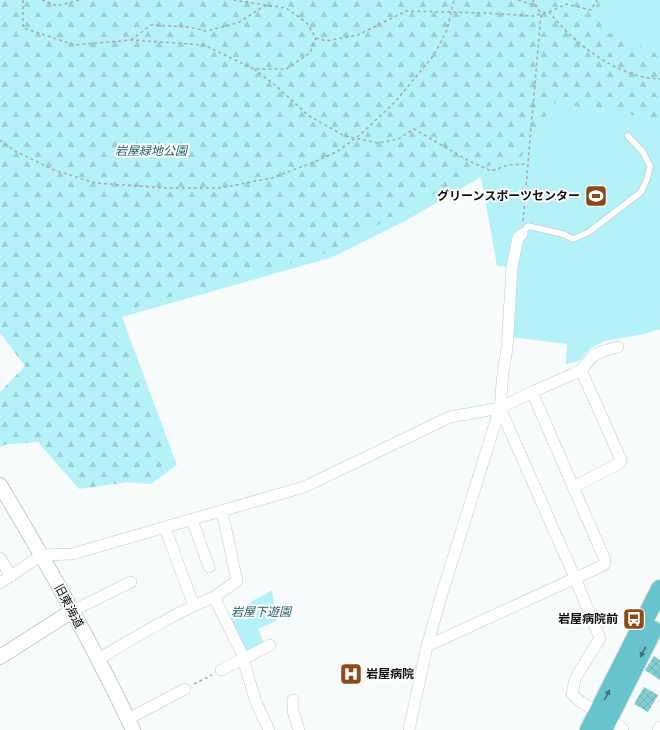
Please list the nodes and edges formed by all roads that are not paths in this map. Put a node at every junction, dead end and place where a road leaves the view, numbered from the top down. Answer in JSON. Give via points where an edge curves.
{"nodes":[{"id":1,"x":628,"y":136,"type":"dead end"},
{"id":2,"x":522,"y":234,"type":"joint"},
{"id":3,"x":618,"y":347,"type":"dead end"},
{"id":4,"x":581,"y":370,"type":"junction"},
{"id":5,"x":532,"y":392,"type":"junction"},
{"id":6,"x":500,"y":408,"type":"junction"},
{"id":7,"x":0,"y":485,"type":"edge"},
{"id":8,"x":573,"y":487,"type":"junction"},
{"id":9,"x":222,"y":511,"type":"junction"},
{"id":10,"x":192,"y":520,"type":"junction"},
{"id":11,"x":165,"y":528,"type":"junction"},
{"id":12,"x":42,"y":555,"type":"junction"},
{"id":13,"x":0,"y":558,"type":"edge"},
{"id":14,"x":209,"y":567,"type":"dead end"},
{"id":15,"x":11,"y":576,"type":"junction"},
{"id":16,"x":575,"y":578,"type":"junction"},
{"id":17,"x":131,"y":582,"type":"dead end"},
{"id":18,"x":0,"y":583,"type":"edge"},
{"id":19,"x":660,"y":589,"type":"edge"},
{"id":20,"x":214,"y":597,"type":"junction"},
{"id":21,"x":194,"y":606,"type":"junction"},
{"id":22,"x":72,"y":611,"type":"junction"},
{"id":23,"x":660,"y":617,"type":"edge"},
{"id":24,"x":270,"y":645,"type":"dead end"},
{"id":25,"x":427,"y":646,"type":"junction"},
{"id":26,"x":242,"y":656,"type":"junction"},
{"id":27,"x":0,"y":657,"type":"edge"},
{"id":28,"x":98,"y":659,"type":"junction"},
{"id":29,"x":221,"y":670,"type":"road end"},
{"id":30,"x":186,"y":690,"type":"road end"},
{"id":31,"x":293,"y":700,"type":"dead end"},
{"id":32,"x":603,"y":721,"type":"edge"},
{"id":33,"x":131,"y":725,"type":"edge"},
{"id":34,"x":660,"y":727,"type":"edge"},
{"id":35,"x":269,"y":730,"type":"edge"},
{"id":36,"x":299,"y":730,"type":"edge"},
{"id":37,"x":409,"y":730,"type":"edge"},
{"id":38,"x":589,"y":730,"type":"edge"},
{"id":39,"x":623,"y":730,"type":"edge"},
{"id":40,"x":658,"y":730,"type":"edge"}],
"edges":[{"from":1,"to":2,"type":"lane","via":[[643,152],[650,166],[648,179],[641,192],[589,232],[573,239],[563,234],[528,226]]},
{"from":2,"to":6,"type":"street","via":[[518,238],[512,268]]},
{"from":3,"to":4,"type":"street","via":[[593,356]]},
{"from":4,"to":5,"type":"street"},
{"from":4,"to":8,"type":"street","via":[[621,460],[620,463]]},
{"from":5,"to":6,"type":"street"},
{"from":5,"to":8,"type":"street"},
{"from":6,"to":9,"type":"street","via":[[450,417],[304,487]]},
{"from":6,"to":16,"type":"street"},
{"from":6,"to":25,"type":"street"},
{"from":7,"to":12,"type":"street","name":"旧東海道"},
{"from":8,"to":16,"type":"street","via":[[605,560],[604,565]]},
{"from":9,"to":10,"type":"street"},
{"from":9,"to":20,"type":"street","via":[[237,581]]},
{"from":10,"to":11,"type":"street"},
{"from":10,"to":14,"type":"street"},
{"from":11,"to":12,"type":"street","via":[[72,554]]},
{"from":11,"to":21,"type":"street"},
{"from":12,"to":15,"type":"street"},
{"from":12,"to":22,"type":"street","name":"旧東海道"},
{"from":13,"to":15,"type":"street"},
{"from":15,"to":18,"type":"street"},
{"from":16,"to":25,"type":"street"},
{"from":16,"to":32,"type":"street","via":[[600,638],[575,679],[572,694]]},
{"from":17,"to":22,"type":"street"},
{"from":32,"to":19,"type":"highway","one_way":true},
{"from":20,"to":21,"type":"street"},
{"from":20,"to":26,"type":"street"},
{"from":21,"to":28,"type":"street"},
{"from":22,"to":27,"type":"street"},
{"from":22,"to":28,"type":"street","name":"旧東海道"},
{"from":23,"to":32,"type":"highway","one_way":true},
{"from":24,"to":26,"type":"street"},
{"from":25,"to":37,"type":"street"},
{"from":26,"to":29,"type":"street"},
{"from":26,"to":35,"type":"street","via":[[256,702]]},
{"from":28,"to":33,"type":"street","name":"旧東海道"},
{"from":30,"to":33,"type":"street"},
{"from":31,"to":36,"type":"street","via":[[293,711]]},
{"from":32,"to":38,"type":"highway"},
{"from":32,"to":39,"type":"street","via":[[622,727]]},
{"from":34,"to":40,"type":"street"}]}
